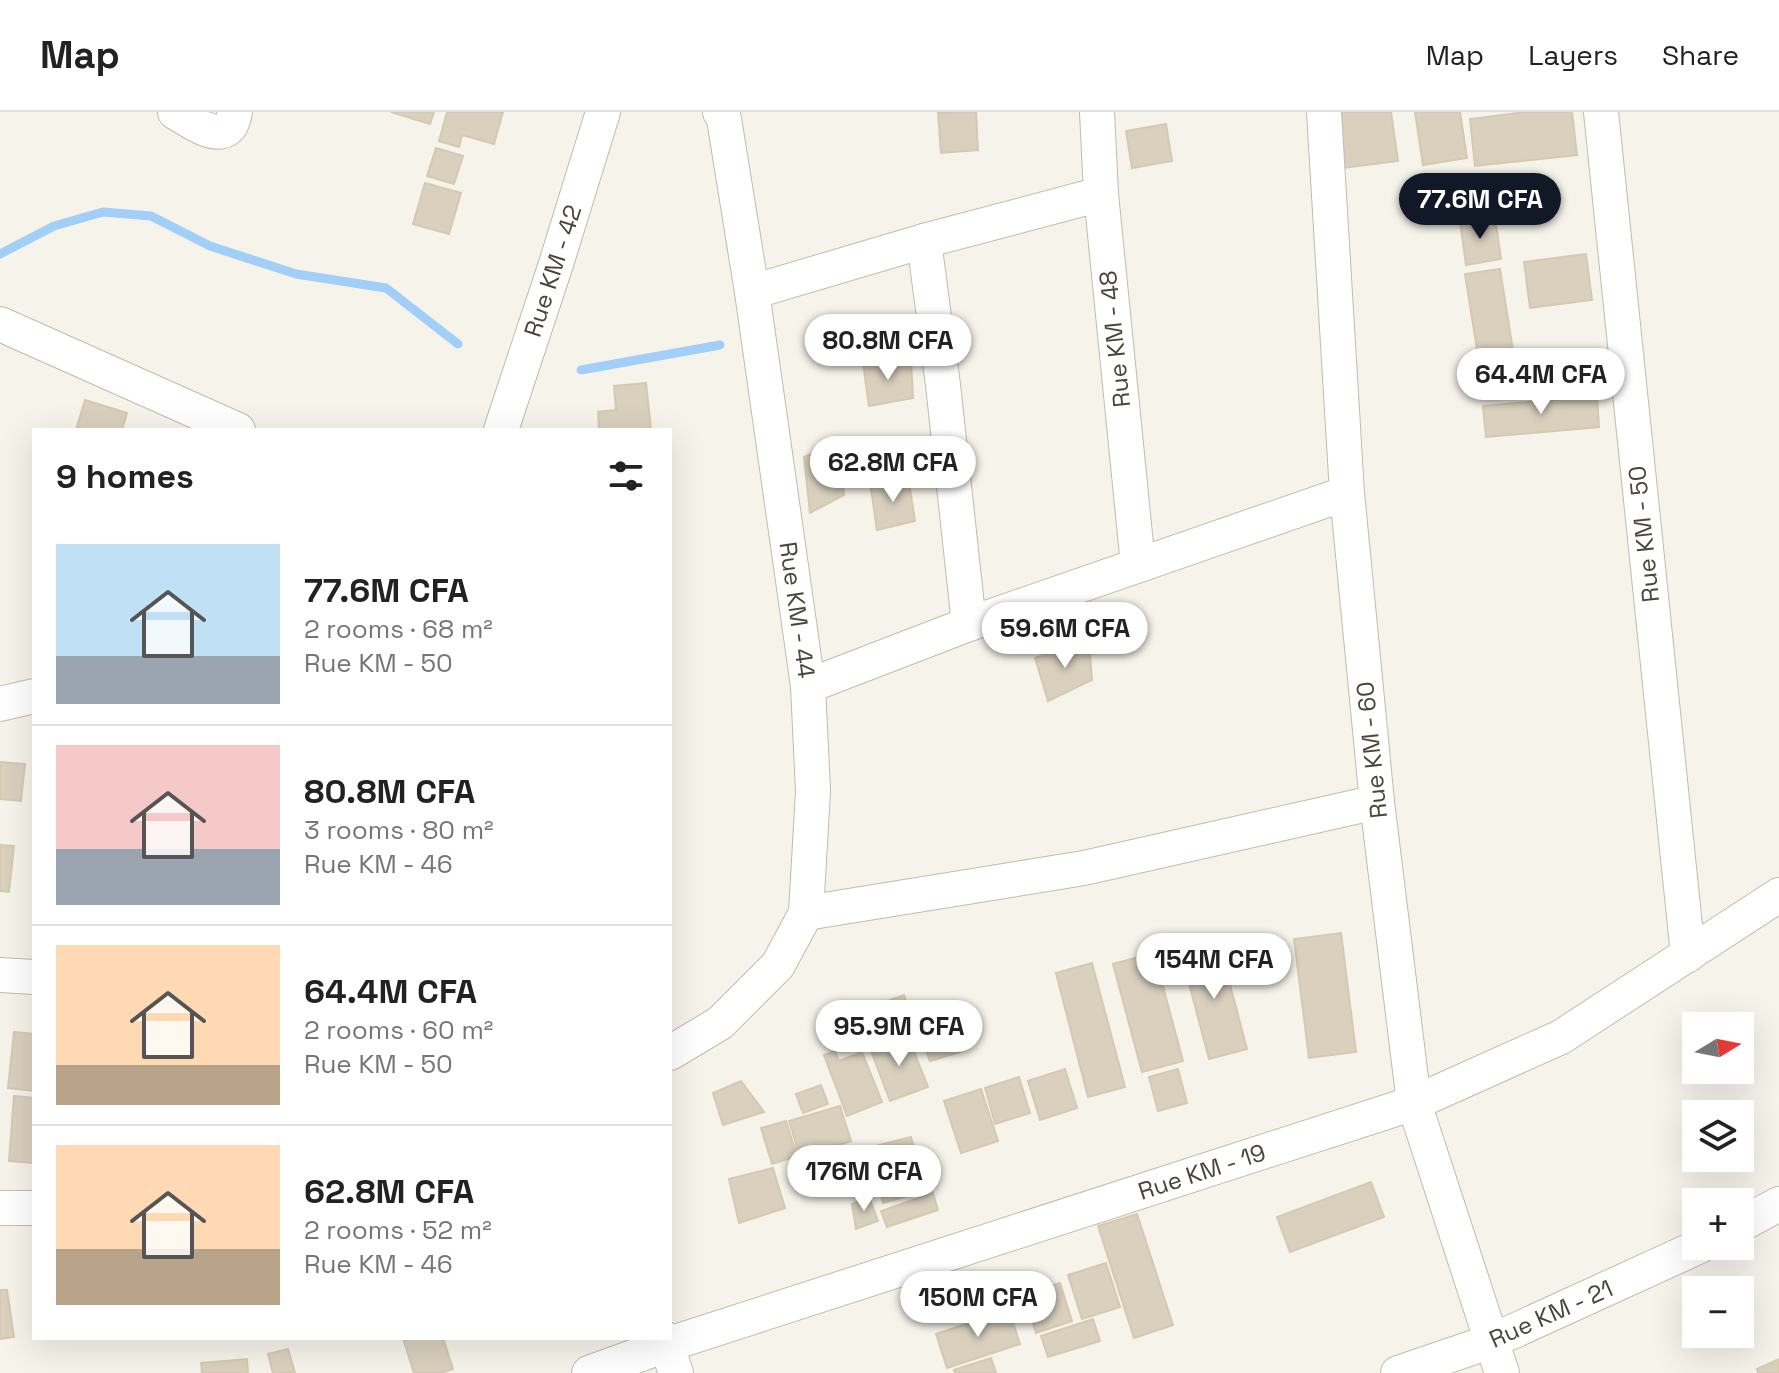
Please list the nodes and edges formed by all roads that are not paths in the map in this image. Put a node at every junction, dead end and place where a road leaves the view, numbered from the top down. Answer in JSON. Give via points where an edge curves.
{"nodes":[{"id":1,"x":175,"y":112,"type":"edge"},
{"id":2,"x":603,"y":112,"type":"edge"},
{"id":3,"x":720,"y":112,"type":"edge"},
{"id":4,"x":1097,"y":112,"type":"edge"},
{"id":5,"x":1324,"y":112,"type":"edge"},
{"id":6,"x":1601,"y":112,"type":"edge"},
{"id":7,"x":234,"y":119,"type":"edge"},
{"id":8,"x":1101,"y":194,"type":"junction"},
{"id":9,"x":924,"y":241,"type":"junction"},
{"id":10,"x":752,"y":292,"type":"junction"},
{"id":11,"x":0,"y":324,"type":"edge"},
{"id":12,"x":234,"y":428,"type":"edge"},
{"id":13,"x":502,"y":428,"type":"edge"},
{"id":14,"x":1347,"y":493,"type":"junction"},
{"id":15,"x":1138,"y":565,"type":"junction"},
{"id":16,"x":969,"y":624,"type":"junction"},
{"id":17,"x":808,"y":686,"type":"junction"},
{"id":18,"x":32,"y":696,"type":"edge"},
{"id":19,"x":0,"y":704,"type":"edge"},
{"id":20,"x":1377,"y":802,"type":"junction"},
{"id":21,"x":1779,"y":895,"type":"edge"},
{"id":22,"x":806,"y":913,"type":"junction"},
{"id":23,"x":1688,"y":955,"type":"junction"},
{"id":24,"x":0,"y":975,"type":"edge"},
{"id":25,"x":32,"y":977,"type":"edge"},
{"id":26,"x":672,"y":1052,"type":"edge"},
{"id":27,"x":1414,"y":1103,"type":"junction"},
{"id":28,"x":1779,"y":1204,"type":"edge"},
{"id":29,"x":0,"y":1208,"type":"edge"},
{"id":30,"x":32,"y":1208,"type":"edge"},
{"id":31,"x":1754,"y":1217,"type":"edge"},
{"id":32,"x":1682,"y":1256,"type":"edge"},
{"id":33,"x":669,"y":1352,"type":"edge"},
{"id":34,"x":1497,"y":1357,"type":"edge"},
{"id":35,"x":589,"y":1373,"type":"edge"},
{"id":36,"x":1398,"y":1373,"type":"edge"}],
"edges":[{"from":1,"to":7,"type":"street","via":[[212,133],[223,131]]},
{"from":2,"to":13,"type":"street","name":"Rue KM - 42"},
{"from":3,"to":10,"type":"street","name":"Rue KM - 44"},
{"from":4,"to":8,"type":"street","name":"Rue KM - 48"},
{"from":5,"to":14,"type":"street","name":"Rue KM - 60"},
{"from":6,"to":23,"type":"street","name":"Rue KM - 50"},
{"from":8,"to":9,"type":"street"},
{"from":8,"to":15,"type":"street","name":"Rue KM - 48"},
{"from":9,"to":10,"type":"street"},
{"from":9,"to":16,"type":"street"},
{"from":10,"to":17,"type":"street","name":"Rue KM - 44"},
{"from":11,"to":12,"type":"street"},
{"from":14,"to":15,"type":"street"},
{"from":14,"to":20,"type":"street","name":"Rue KM - 60"},
{"from":15,"to":16,"type":"street"},
{"from":16,"to":17,"type":"street"},
{"from":17,"to":22,"type":"street","name":"Rue KM - 44","via":[[813,791]]},
{"from":18,"to":19,"type":"street"},
{"from":20,"to":22,"type":"street","via":[[1084,868]]},
{"from":20,"to":27,"type":"street","name":"Rue KM - 60"},
{"from":21,"to":23,"type":"street","name":"Rue KM - 19"},
{"from":22,"to":26,"type":"street","name":"Rue KM - 44","via":[[778,965],[720,1023]]},
{"from":23,"to":27,"type":"street","name":"Rue KM - 19","via":[[1561,1037]]},
{"from":24,"to":25,"type":"street"},
{"from":27,"to":33,"type":"street","name":"Rue KM - 19"},
{"from":27,"to":34,"type":"street","name":"Rue KM - 60"},
{"from":28,"to":31,"type":"street"},
{"from":29,"to":30,"type":"street"},
{"from":32,"to":34,"type":"street","name":"Rue KM - 21"},
{"from":33,"to":35,"type":"street","name":"Rue KM - 19"},
{"from":34,"to":36,"type":"street","name":"Rue KM - 21"}]}
